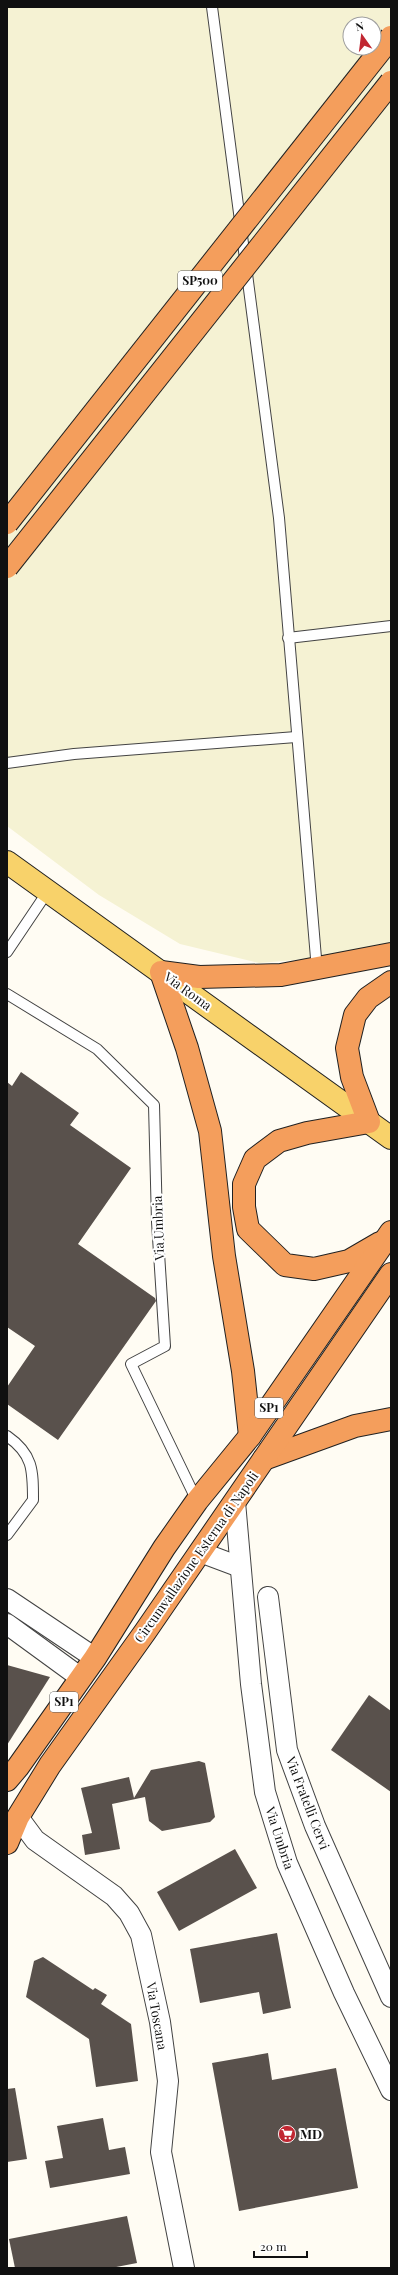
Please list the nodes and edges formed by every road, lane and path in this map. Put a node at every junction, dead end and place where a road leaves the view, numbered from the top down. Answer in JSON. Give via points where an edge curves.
{"nodes":[{"id":1,"x":212,"y":7,"type":"edge"},
{"id":2,"x":391,"y":37,"type":"edge"},
{"id":3,"x":391,"y":82,"type":"edge"},
{"id":4,"x":7,"y":523,"type":"edge"},
{"id":5,"x":7,"y":567,"type":"edge"},
{"id":6,"x":391,"y":626,"type":"edge"},
{"id":7,"x":288,"y":638,"type":"junction"},
{"id":8,"x":296,"y":737,"type":"junction"},
{"id":9,"x":7,"y":763,"type":"edge"},
{"id":10,"x":7,"y":862,"type":"edge"},
{"id":11,"x":48,"y":891,"type":"junction"},
{"id":12,"x":7,"y":952,"type":"edge"},
{"id":13,"x":391,"y":954,"type":"edge"},
{"id":14,"x":317,"y":970,"type":"junction"},
{"id":15,"x":161,"y":972,"type":"junction"},
{"id":16,"x":391,"y":982,"type":"edge"},
{"id":17,"x":7,"y":994,"type":"edge"},
{"id":18,"x":369,"y":1122,"type":"junction"},
{"id":19,"x":391,"y":1138,"type":"edge"},
{"id":20,"x":389,"y":1236,"type":"edge"},
{"id":21,"x":391,"y":1274,"type":"edge"},
{"id":22,"x":391,"y":1419,"type":"edge"},
{"id":23,"x":7,"y":1436,"type":"edge"},
{"id":24,"x":250,"y":1436,"type":"junction"},
{"id":25,"x":264,"y":1459,"type":"junction"},
{"id":26,"x":197,"y":1501,"type":"junction"},
{"id":27,"x":234,"y":1502,"type":"junction"},
{"id":28,"x":7,"y":1536,"type":"edge"},
{"id":29,"x":200,"y":1552,"type":"junction"},
{"id":30,"x":240,"y":1567,"type":"junction"},
{"id":31,"x":268,"y":1597,"type":"dead end"},
{"id":32,"x":7,"y":1599,"type":"edge"},
{"id":33,"x":7,"y":1624,"type":"edge"},
{"id":34,"x":95,"y":1658,"type":"junction"},
{"id":35,"x":81,"y":1678,"type":"junction"},
{"id":36,"x":7,"y":1780,"type":"edge"},
{"id":37,"x":18,"y":1817,"type":"junction"},
{"id":38,"x":7,"y":1842,"type":"edge"},
{"id":39,"x":391,"y":1997,"type":"edge"},
{"id":40,"x":391,"y":2090,"type":"edge"},
{"id":41,"x":184,"y":2268,"type":"edge"}],
"edges":[{"from":1,"to":7,"type":"lane","via":[[279,518]]},
{"from":2,"to":4,"type":"highway","number":"SP500","bridge":true},
{"from":3,"to":5,"type":"highway","number":"SP500","bridge":true},
{"from":6,"to":7,"type":"lane"},
{"from":7,"to":8,"type":"lane"},
{"from":8,"to":9,"type":"lane","via":[[74,754]]},
{"from":8,"to":14,"type":"lane"},
{"from":10,"to":11,"type":"main road","name":"Via Roma"},
{"from":11,"to":12,"type":"lane"},
{"from":11,"to":15,"type":"main road","name":"Via Roma"},
{"from":13,"to":14,"type":"highway"},
{"from":14,"to":15,"type":"highway","via":[[280,975],[199,977]]},
{"from":15,"to":18,"type":"main road","name":"Via Roma"},
{"from":15,"to":24,"type":"highway","via":[[187,1048],[210,1131],[224,1256],[243,1371]]},
{"from":16,"to":18,"type":"highway","via":[[368,998],[355,1015],[348,1048],[352,1077]]},
{"from":17,"to":26,"type":"lane","name":"Via Umbria","via":[[97,1049],[154,1105],[157,1222],[165,1346],[131,1364]]},
{"from":18,"to":19,"type":"main road","name":"Via Roma"},
{"from":18,"to":20,"type":"highway","via":[[307,1133],[279,1141],[256,1159],[244,1184],[244,1207],[248,1229],[285,1265],[314,1269],[349,1261]]},
{"from":20,"to":24,"type":"highway","name":"Circumvallazione Esterna di Napoli","number":"SP1"},
{"from":21,"to":25,"type":"highway","name":"Circumvallazione Esterna di Napoli","number":"SP1"},
{"from":22,"to":25,"type":"highway","via":[[356,1426]]},
{"from":23,"to":28,"type":"lane","via":[[20,1445],[30,1459],[33,1500]]},
{"from":24,"to":26,"type":"highway","name":"Circumvallazione Esterna di Napoli","number":"SP1"},
{"from":25,"to":27,"type":"highway","name":"Circumvallazione Esterna di Napoli","number":"SP1"},
{"from":26,"to":34,"type":"highway","name":"Circumvallazione Esterna di Napoli","number":"SP1","via":[[164,1548]]},
{"from":27,"to":29,"type":"highway","name":"Circumvallazione Esterna di Napoli","number":"SP1"},
{"from":27,"to":30,"type":"street","name":"Via Umbria"},
{"from":29,"to":30,"type":"street"},
{"from":29,"to":37,"type":"highway","name":"Circumvallazione Esterna di Napoli","number":"SP1","via":[[50,1765]]},
{"from":30,"to":40,"type":"street","name":"Via Umbria","via":[[265,1792],[287,1863],[344,1993]]},
{"from":31,"to":39,"type":"street","name":"Via Fratelli Cervi","via":[[287,1750],[315,1826]]},
{"from":32,"to":34,"type":"street"},
{"from":33,"to":35,"type":"street"},
{"from":34,"to":35,"type":"highway","name":"Circumvallazione Esterna di Napoli","number":"SP1"},
{"from":35,"to":36,"type":"highway","name":"Circumvallazione Esterna di Napoli","number":"SP1"},
{"from":37,"to":38,"type":"highway","name":"Circumvallazione Esterna di Napoli","number":"SP1"},
{"from":37,"to":41,"type":"street","name":"Via Toscana","via":[[34,1840],[114,1896],[129,1913],[141,1935],[160,2022],[168,2081],[161,2152]]}]}
